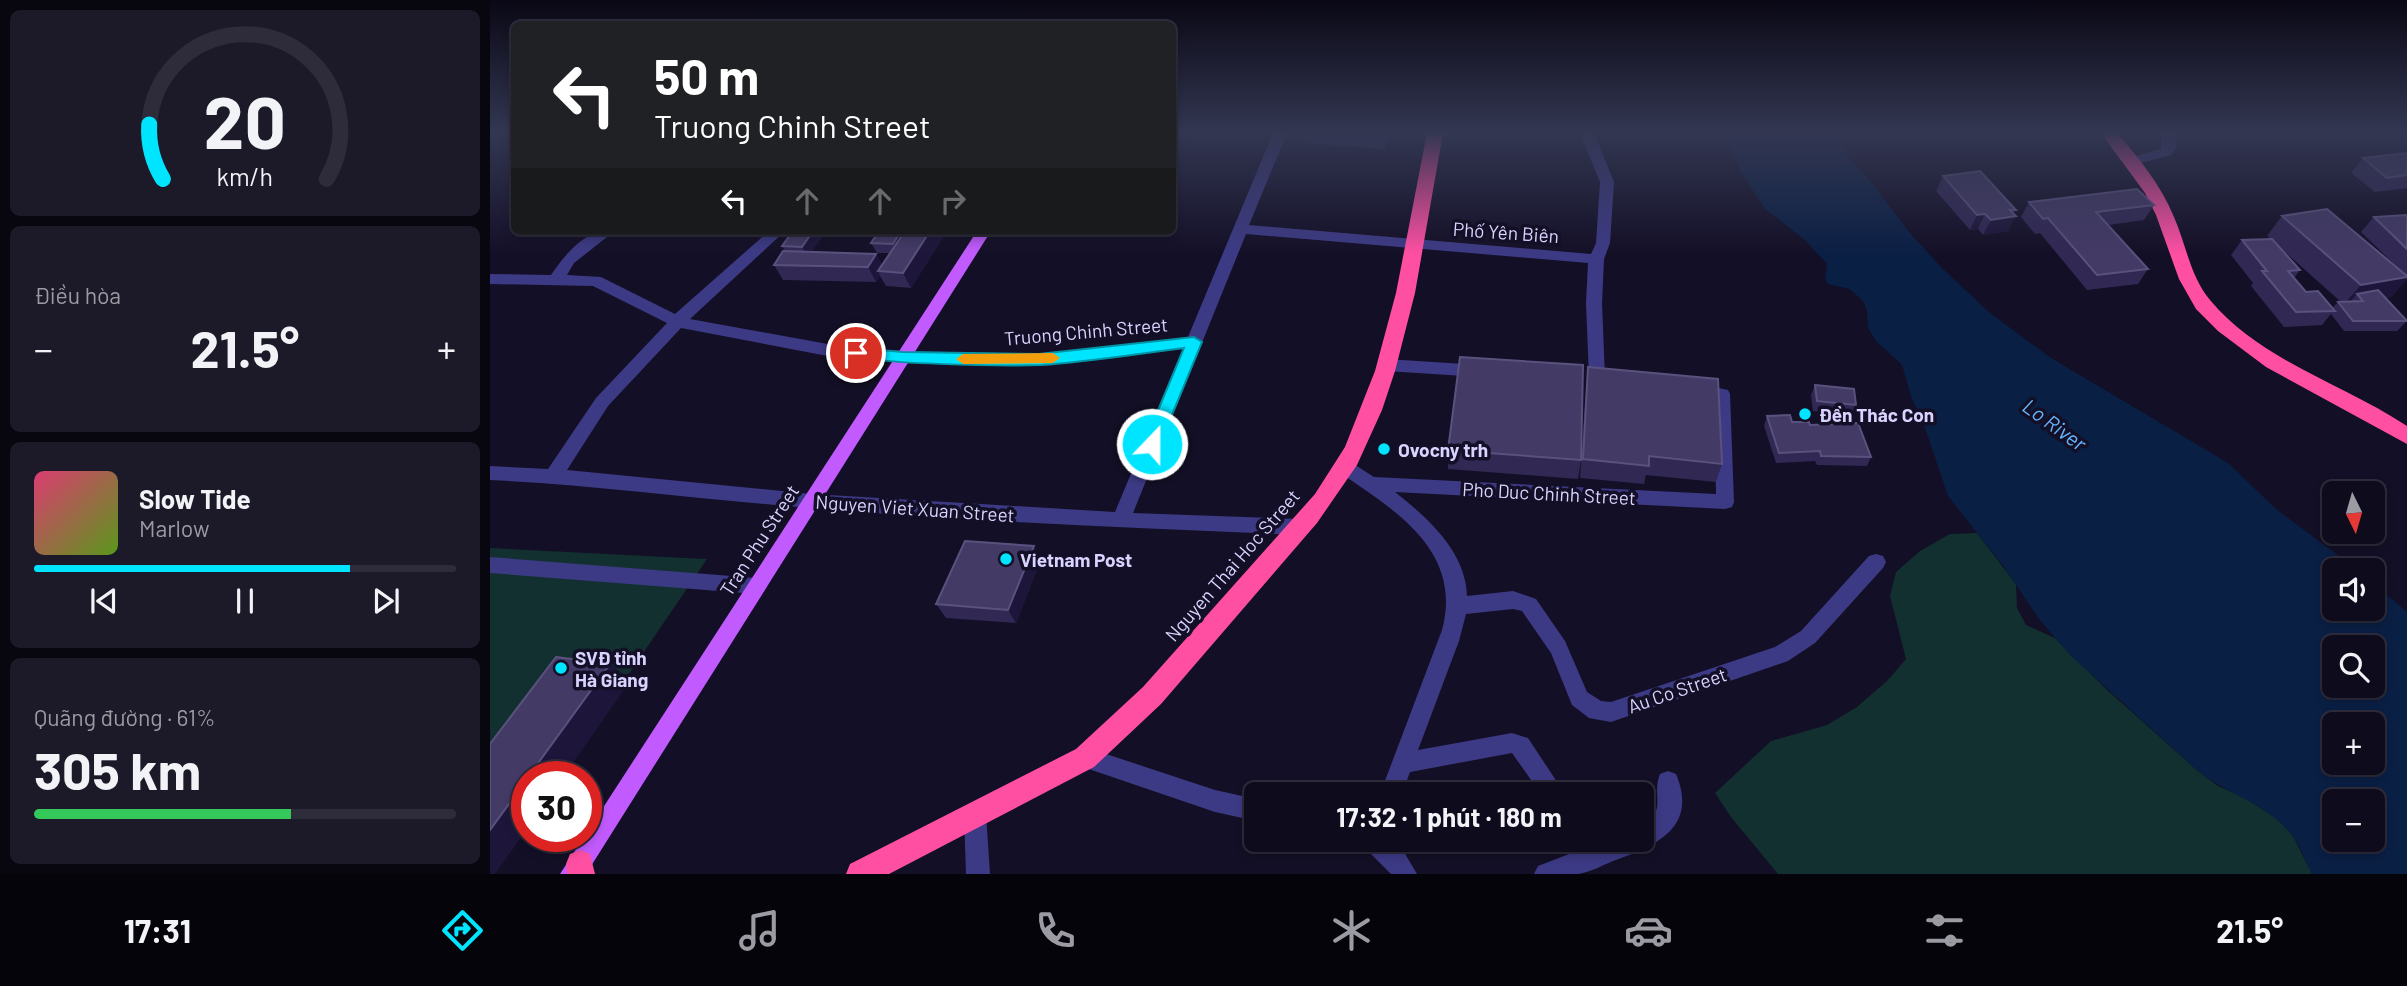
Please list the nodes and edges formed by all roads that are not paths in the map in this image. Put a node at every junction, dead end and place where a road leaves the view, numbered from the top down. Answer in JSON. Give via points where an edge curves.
{"nodes":[{"id":1,"x":1263,"y":174,"type":"edge"},
{"id":2,"x":1427,"y":174,"type":"edge"},
{"id":3,"x":1603,"y":174,"type":"edge"},
{"id":4,"x":2141,"y":174,"type":"edge"},
{"id":5,"x":1241,"y":229,"type":"junction"},
{"id":6,"x":601,"y":235,"type":"edge"},
{"id":7,"x":773,"y":235,"type":"edge"},
{"id":8,"x":981,"y":235,"type":"edge"},
{"id":9,"x":1413,"y":245,"type":"junction"},
{"id":10,"x":1596,"y":258,"type":"junction"},
{"id":11,"x":557,"y":278,"type":"junction"},
{"id":12,"x":490,"y":279,"type":"edge"},
{"id":13,"x":677,"y":322,"type":"junction"},
{"id":14,"x":1194,"y":342,"type":"junction"},
{"id":15,"x":903,"y":358,"type":"junction"},
{"id":16,"x":1386,"y":365,"type":"junction"},
{"id":17,"x":1491,"y":372,"type":"edge"},
{"id":18,"x":1597,"y":379,"type":"edge"},
{"id":19,"x":1678,"y":387,"type":"edge"},
{"id":20,"x":2407,"y":436,"type":"edge"},
{"id":21,"x":1346,"y":468,"type":"junction"},
{"id":22,"x":490,"y":473,"type":"edge"},
{"id":23,"x":554,"y":475,"type":"junction"},
{"id":24,"x":1371,"y":484,"type":"junction"},
{"id":25,"x":811,"y":501,"type":"junction"},
{"id":26,"x":1121,"y":520,"type":"junction"},
{"id":27,"x":1299,"y":527,"type":"junction"},
{"id":28,"x":1877,"y":562,"type":"dead end"},
{"id":29,"x":490,"y":565,"type":"edge"},
{"id":30,"x":757,"y":586,"type":"junction"},
{"id":31,"x":1458,"y":606,"type":"junction"},
{"id":32,"x":1085,"y":758,"type":"junction"},
{"id":33,"x":1403,"y":763,"type":"junction"},
{"id":34,"x":1396,"y":782,"type":"edge"},
{"id":35,"x":1546,"y":782,"type":"edge"},
{"id":36,"x":1668,"y":782,"type":"dead end"},
{"id":37,"x":1244,"y":807,"type":"edge"},
{"id":38,"x":975,"y":814,"type":"junction"},
{"id":39,"x":1654,"y":834,"type":"edge"},
{"id":40,"x":1387,"y":852,"type":"edge"},
{"id":41,"x":1584,"y":852,"type":"edge"},
{"id":42,"x":578,"y":871,"type":"edge"},
{"id":43,"x":860,"y":874,"type":"edge"},
{"id":44,"x":978,"y":874,"type":"edge"},
{"id":45,"x":1405,"y":874,"type":"edge"},
{"id":46,"x":1546,"y":874,"type":"edge"}],
"edges":[{"from":1,"to":5,"type":"street"},
{"from":2,"to":9,"type":"highway","name":"Nguyen Thai Hoc Street"},
{"from":3,"to":10,"type":"street","via":[[1604,243]]},
{"from":4,"to":20,"type":"highway","via":[[2159,203],[2180,268],[2217,319],[2277,366]]},
{"from":5,"to":9,"type":"street","name":"Phố Yên Biên"},
{"from":5,"to":14,"type":"street"},
{"from":6,"to":11,"type":"street","via":[[569,260]]},
{"from":7,"to":13,"type":"street"},
{"from":8,"to":15,"type":"main road","name":"Tran Phu Street"},
{"from":9,"to":10,"type":"street","name":"Phố Yên Biên"},
{"from":9,"to":16,"type":"highway","name":"Nguyen Thai Hoc Street","via":[[1401,315]]},
{"from":10,"to":18,"type":"street"},
{"from":11,"to":12,"type":"street","name":"Truong Chinh Street"},
{"from":11,"to":13,"type":"street","name":"Truong Chinh Street","via":[[596,281]]},
{"from":13,"to":15,"type":"street","name":"Truong Chinh Street","via":[[821,349]]},
{"from":13,"to":23,"type":"street","via":[[602,402]]},
{"from":14,"to":15,"type":"street","name":"Truong Chinh Street","via":[[1039,360]]},
{"from":14,"to":26,"type":"street"},
{"from":15,"to":25,"type":"main road","name":"Tran Phu Street"},
{"from":16,"to":17,"type":"street"},
{"from":16,"to":21,"type":"highway","name":"Nguyen Thai Hoc Street"},
{"from":19,"to":24,"type":"street","name":"Pho Duc Chinh Street","via":[[1722,392],[1726,502]]},
{"from":21,"to":24,"type":"street"},
{"from":21,"to":27,"type":"highway","name":"Nguyen Thai Hoc Street"},
{"from":22,"to":23,"type":"street","name":"Nguyen Viet Xuan Street"},
{"from":23,"to":25,"type":"street","name":"Nguyen Viet Xuan Street"},
{"from":24,"to":31,"type":"street","via":[[1420,524],[1443,554],[1456,585]]},
{"from":25,"to":26,"type":"street","name":"Nguyen Viet Xuan Street"},
{"from":25,"to":30,"type":"main road","name":"Tran Phu Street"},
{"from":26,"to":27,"type":"street","name":"Nguyen Viet Xuan Street"},
{"from":27,"to":32,"type":"highway","name":"Nguyen Thai Hoc Street","via":[[1145,704]]},
{"from":28,"to":31,"type":"street","name":"Au Co Street","via":[[1808,637],[1789,650],[1611,712],[1597,711],[1578,698],[1567,664],[1529,605],[1513,600]]},
{"from":29,"to":30,"type":"street"},
{"from":30,"to":42,"type":"main road","name":"Tran Phu Street"},
{"from":31,"to":33,"type":"street"},
{"from":32,"to":37,"type":"street"},
{"from":32,"to":38,"type":"highway","name":"Nguyen Thai Hoc Street"},
{"from":33,"to":34,"type":"street"},
{"from":33,"to":35,"type":"street","via":[[1513,743],[1520,744]]},
{"from":36,"to":39,"type":"street","via":[[1672,803],[1668,819]]},
{"from":38,"to":43,"type":"highway","name":"Nguyen Thai Hoc Street"},
{"from":38,"to":44,"type":"street"},
{"from":40,"to":45,"type":"street"},
{"from":41,"to":46,"type":"street"}]}
